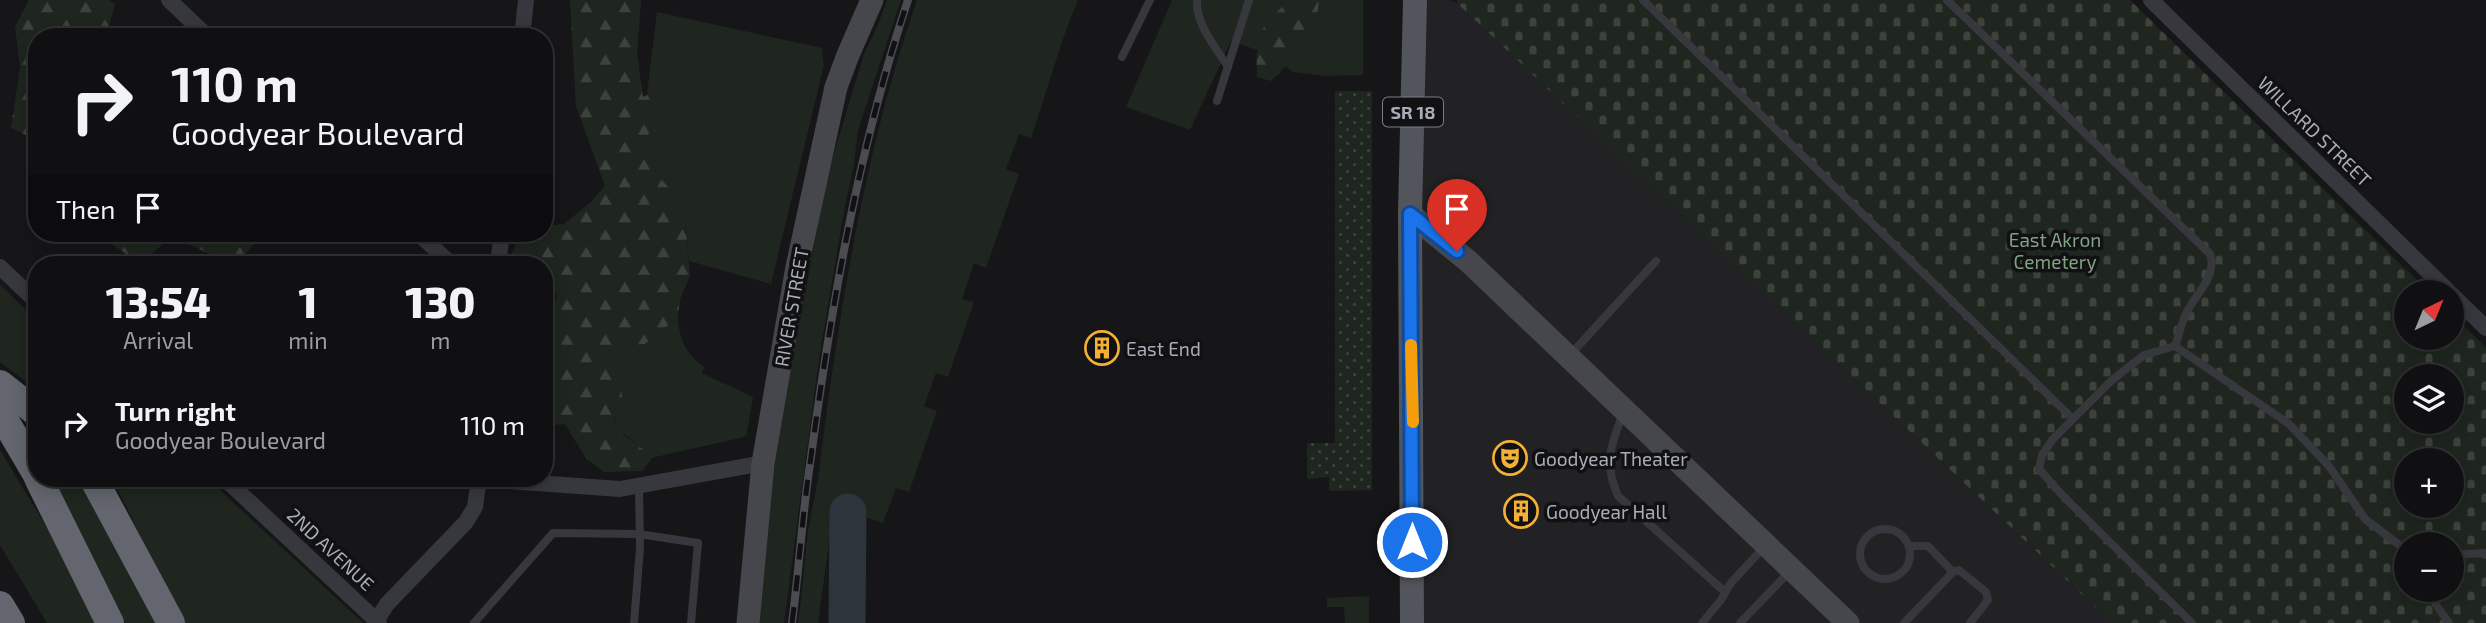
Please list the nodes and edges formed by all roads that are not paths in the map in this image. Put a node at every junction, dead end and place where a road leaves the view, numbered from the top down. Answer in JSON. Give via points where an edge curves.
{"nodes":[{"id":1,"x":169,"y":0,"type":"edge"},
{"id":2,"x":526,"y":0,"type":"edge"},
{"id":3,"x":872,"y":0,"type":"edge"},
{"id":4,"x":1150,"y":0,"type":"edge"},
{"id":5,"x":1198,"y":0,"type":"edge"},
{"id":6,"x":1249,"y":0,"type":"edge"},
{"id":7,"x":1415,"y":0,"type":"edge"},
{"id":8,"x":1643,"y":0,"type":"edge"},
{"id":9,"x":1947,"y":0,"type":"edge"},
{"id":10,"x":2151,"y":0,"type":"edge"},
{"id":11,"x":199,"y":28,"type":"edge"},
{"id":12,"x":523,"y":28,"type":"edge"},
{"id":13,"x":1122,"y":57,"type":"dead end"},
{"id":14,"x":1228,"y":67,"type":"junction"},
{"id":15,"x":1217,"y":101,"type":"dead end"},
{"id":16,"x":1410,"y":214,"type":"junction"},
{"id":17,"x":428,"y":242,"type":"edge"},
{"id":18,"x":442,"y":256,"type":"edge"},
{"id":19,"x":1656,"y":261,"type":"dead end"},
{"id":20,"x":0,"y":267,"type":"edge"},
{"id":21,"x":2436,"y":280,"type":"edge"},
{"id":22,"x":28,"y":293,"type":"edge"},
{"id":23,"x":2464,"y":307,"type":"edge"},
{"id":24,"x":2486,"y":328,"type":"edge"},
{"id":25,"x":2175,"y":346,"type":"junction"},
{"id":26,"x":1569,"y":356,"type":"junction"},
{"id":27,"x":1,"y":394,"type":"edge"},
{"id":28,"x":28,"y":408,"type":"edge"},
{"id":29,"x":1624,"y":409,"type":"junction"},
{"id":30,"x":2073,"y":419,"type":"junction"},
{"id":31,"x":28,"y":456,"type":"edge"},
{"id":32,"x":762,"y":463,"type":"junction"},
{"id":33,"x":553,"y":484,"type":"edge"},
{"id":34,"x":639,"y":486,"type":"junction"},
{"id":35,"x":42,"y":487,"type":"edge"},
{"id":36,"x":98,"y":487,"type":"edge"},
{"id":37,"x":234,"y":487,"type":"edge"},
{"id":38,"x":478,"y":487,"type":"edge"},
{"id":39,"x":639,"y":534,"type":"junction"},
{"id":40,"x":2394,"y":541,"type":"edge"},
{"id":41,"x":1766,"y":545,"type":"junction"},
{"id":42,"x":1909,"y":546,"type":"junction"},
{"id":43,"x":2486,"y":553,"type":"edge"},
{"id":44,"x":2464,"y":554,"type":"edge"},
{"id":45,"x":1792,"y":569,"type":"junction"},
{"id":46,"x":1953,"y":572,"type":"junction"},
{"id":47,"x":1725,"y":592,"type":"junction"},
{"id":48,"x":2435,"y":602,"type":"edge"},
{"id":49,"x":0,"y":605,"type":"edge"},
{"id":50,"x":377,"y":622,"type":"edge"},
{"id":51,"x":11,"y":623,"type":"edge"},
{"id":52,"x":110,"y":623,"type":"edge"},
{"id":53,"x":171,"y":623,"type":"edge"},
{"id":54,"x":474,"y":623,"type":"edge"},
{"id":55,"x":634,"y":623,"type":"edge"},
{"id":56,"x":691,"y":623,"type":"edge"},
{"id":57,"x":748,"y":623,"type":"edge"},
{"id":58,"x":1412,"y":623,"type":"edge"},
{"id":59,"x":1702,"y":623,"type":"edge"},
{"id":60,"x":1740,"y":623,"type":"edge"},
{"id":61,"x":1848,"y":623,"type":"edge"},
{"id":62,"x":1904,"y":623,"type":"edge"},
{"id":63,"x":1970,"y":623,"type":"edge"},
{"id":64,"x":2192,"y":623,"type":"edge"},
{"id":65,"x":2449,"y":623,"type":"edge"}],
"edges":[{"from":1,"to":11,"type":"street"},
{"from":2,"to":12,"type":"street"},
{"from":3,"to":32,"type":"street","name":"RIVER STREET","via":[[836,87],[797,267]]},
{"from":4,"to":13,"type":"lane"},
{"from":5,"to":14,"type":"lane","via":[[1204,28]]},
{"from":6,"to":14,"type":"lane"},
{"from":7,"to":16,"type":"main road","number":"SR 18"},
{"from":8,"to":30,"type":"lane"},
{"from":9,"to":25,"type":"lane","via":[[2210,254],[2213,262],[2207,280],[2186,313]]},
{"from":10,"to":21,"type":"street","name":"WILLARD STREET"},
{"from":14,"to":15,"type":"lane"},
{"from":16,"to":26,"type":"street","via":[[1468,261]]},
{"from":16,"to":58,"type":"main road","number":"SR 18"},
{"from":17,"to":18,"type":"street"},
{"from":19,"to":26,"type":"lane"},
{"from":20,"to":22,"type":"street"},
{"from":23,"to":24,"type":"street","name":"WILLARD STREET"},
{"from":25,"to":30,"type":"lane","via":[[2144,355]]},
{"from":25,"to":40,"type":"lane","via":[[2289,424],[2329,466],[2365,519]]},
{"from":26,"to":29,"type":"street"},
{"from":27,"to":28,"type":"highway"},
{"from":27,"to":31,"type":"highway"},
{"from":29,"to":41,"type":"street"},
{"from":29,"to":47,"type":"lane","via":[[1608,465],[1618,496]]},
{"from":30,"to":64,"type":"lane","via":[[2042,455],[2039,469]]},
{"from":32,"to":34,"type":"street"},
{"from":32,"to":57,"type":"street","name":"RIVER STREET"},
{"from":33,"to":34,"type":"street"},
{"from":34,"to":39,"type":"lane"},
{"from":35,"to":52,"type":"highway"},
{"from":36,"to":53,"type":"highway"},
{"from":37,"to":50,"type":"street","name":"2ND AVENUE"},
{"from":38,"to":50,"type":"street","via":[[475,508],[466,522],[387,604]]},
{"from":39,"to":54,"type":"lane","via":[[552,533]]},
{"from":39,"to":55,"type":"lane"},
{"from":39,"to":56,"type":"lane","via":[[698,543]]},
{"from":41,"to":45,"type":"street"},
{"from":41,"to":47,"type":"lane"},
{"from":42,"to":42,"type":"lane","via":[[1899,533],[1882,528],[1867,536],[1860,560],[1869,573],[1891,578],[1905,569]]},
{"from":42,"to":46,"type":"lane","via":[[1928,546]]},
{"from":43,"to":44,"type":"lane"},
{"from":45,"to":60,"type":"lane"},
{"from":45,"to":61,"type":"street"},
{"from":46,"to":62,"type":"lane"},
{"from":46,"to":63,"type":"lane","via":[[1964,572],[1986,592],[1988,600]]},
{"from":47,"to":59,"type":"lane"},
{"from":48,"to":65,"type":"lane"},
{"from":49,"to":51,"type":"highway"}]}
